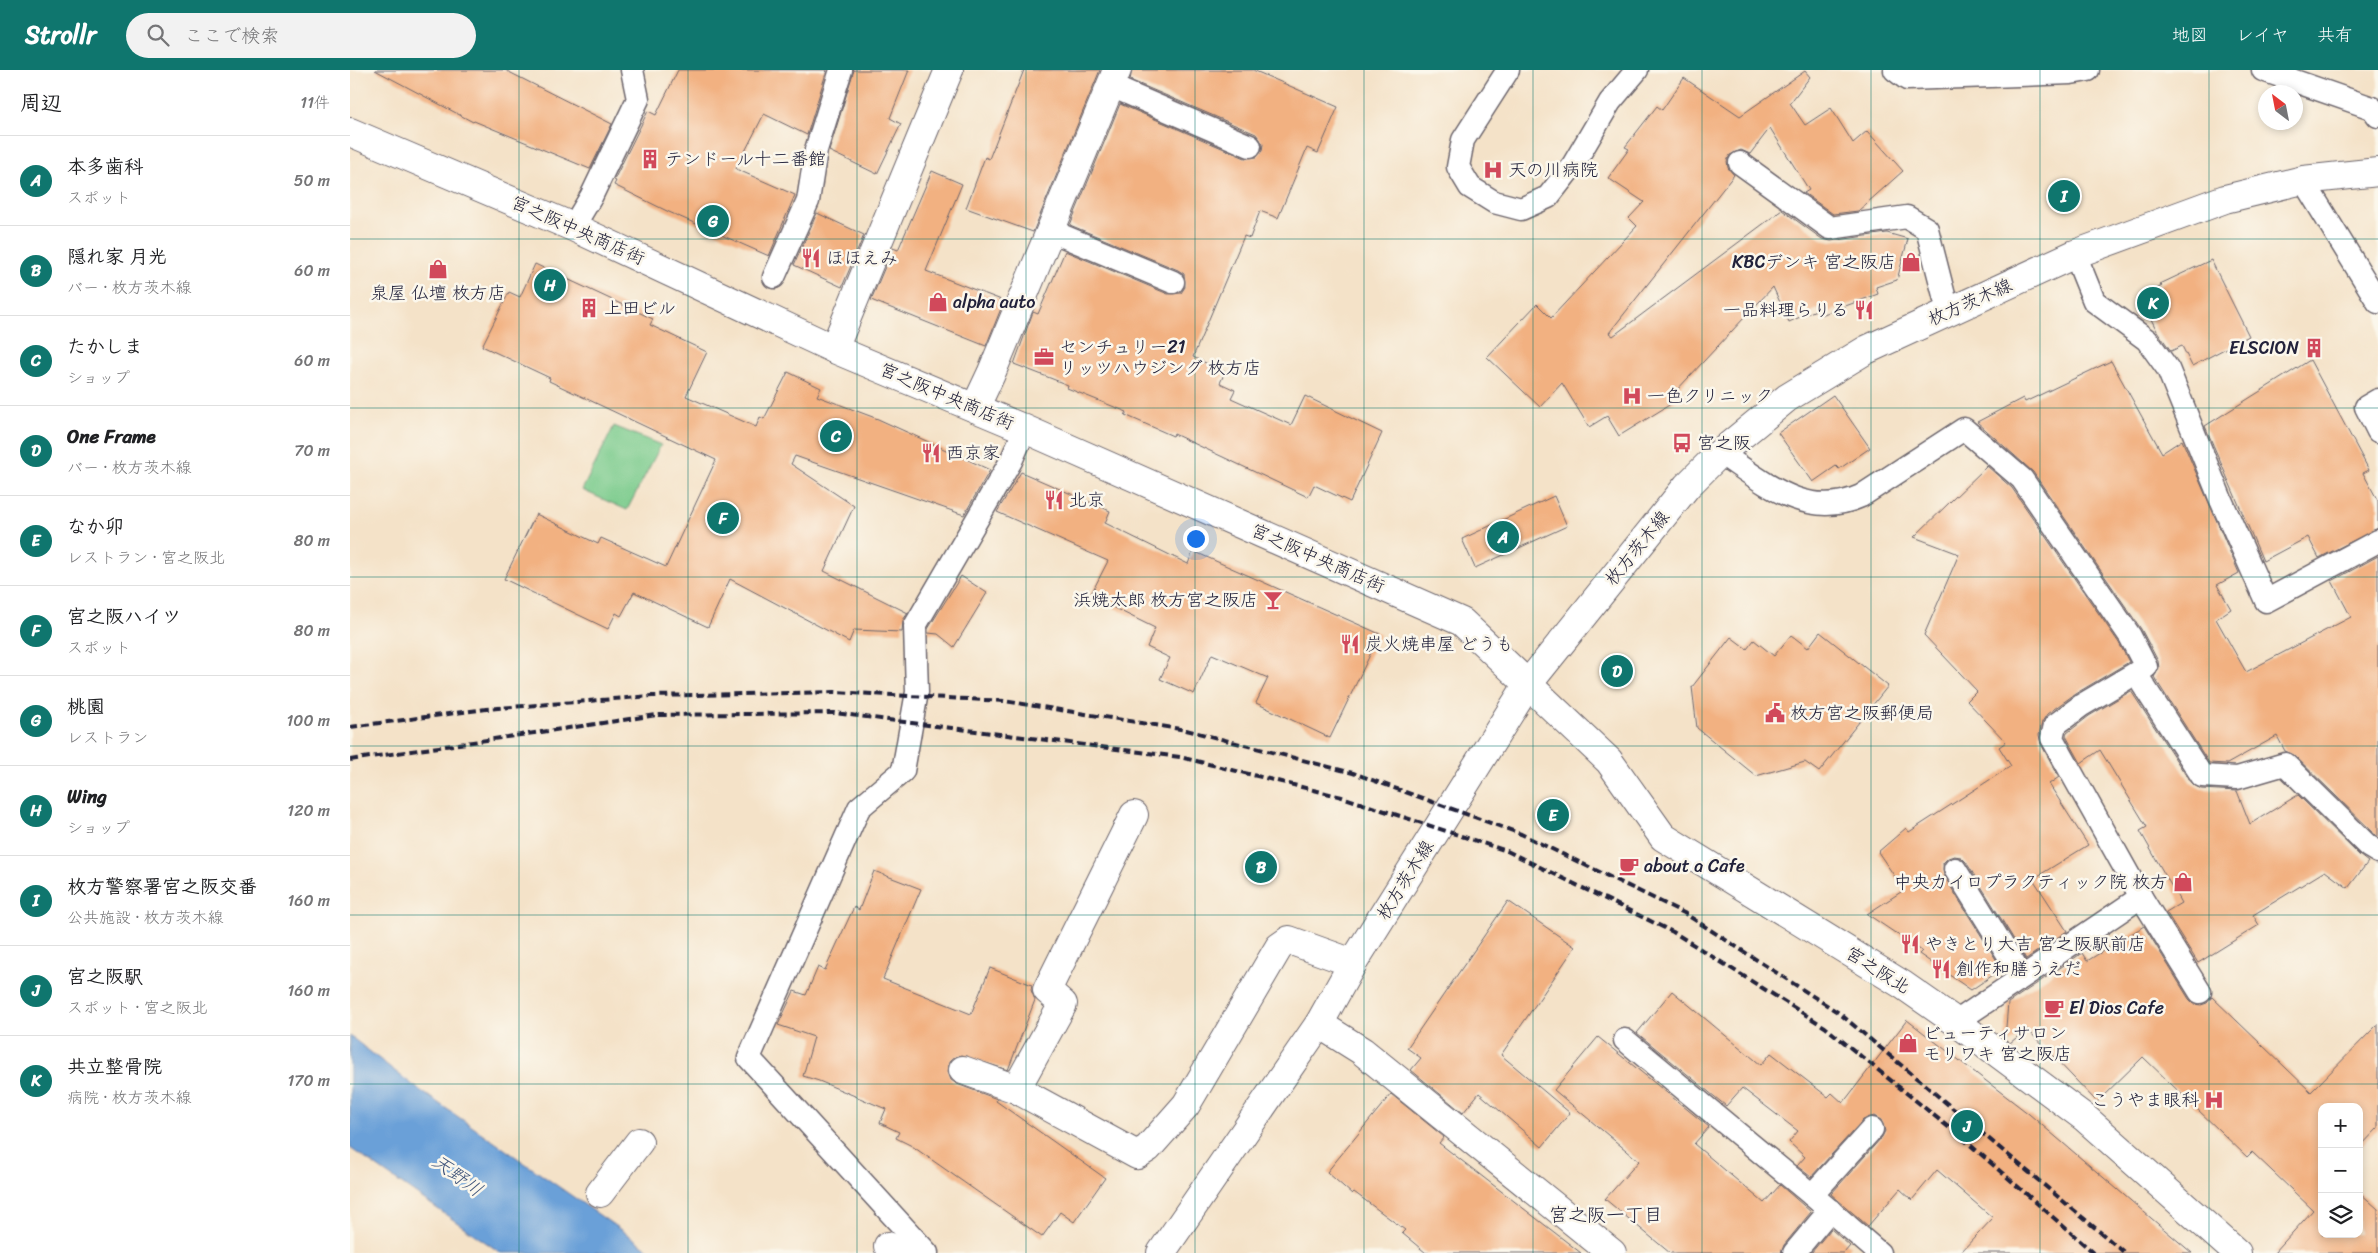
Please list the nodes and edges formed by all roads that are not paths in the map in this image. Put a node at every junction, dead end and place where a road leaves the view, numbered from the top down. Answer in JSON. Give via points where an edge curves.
{"nodes":[{"id":1,"x":632,"y":70,"type":"edge"},
{"id":2,"x":841,"y":70,"type":"edge"},
{"id":3,"x":949,"y":70,"type":"edge"},
{"id":4,"x":1508,"y":70,"type":"edge"},
{"id":5,"x":1637,"y":70,"type":"edge"},
{"id":6,"x":1895,"y":70,"type":"edge"},
{"id":7,"x":2088,"y":70,"type":"edge"},
{"id":8,"x":2263,"y":70,"type":"edge"},
{"id":9,"x":1114,"y":78,"type":"edge"},
{"id":10,"x":2378,"y":116,"type":"edge"},
{"id":11,"x":350,"y":132,"type":"edge"},
{"id":12,"x":1250,"y":146,"type":"dead end"},
{"id":13,"x":1740,"y":163,"type":"dead end"},
{"id":14,"x":2378,"y":172,"type":"edge"},
{"id":15,"x":2303,"y":180,"type":"junction"},
{"id":16,"x":573,"y":227,"type":"junction"},
{"id":17,"x":1051,"y":231,"type":"junction"},
{"id":18,"x":2075,"y":254,"type":"junction"},
{"id":19,"x":774,"y":277,"type":"dead end"},
{"id":20,"x":1173,"y":282,"type":"dead end"},
{"id":21,"x":2378,"y":302,"type":"edge"},
{"id":22,"x":1948,"y":311,"type":"junction"},
{"id":23,"x":834,"y":349,"type":"junction"},
{"id":24,"x":2378,"y":400,"type":"edge"},
{"id":25,"x":975,"y":408,"type":"junction"},
{"id":26,"x":1025,"y":429,"type":"junction"},
{"id":27,"x":2378,"y":431,"type":"edge"},
{"id":28,"x":1720,"y":453,"type":"junction"},
{"id":29,"x":2378,"y":541,"type":"edge"},
{"id":30,"x":2136,"y":674,"type":"junction"},
{"id":31,"x":1528,"y":684,"type":"junction"},
{"id":32,"x":1134,"y":815,"type":"dead end"},
{"id":33,"x":2378,"y":852,"type":"edge"},
{"id":34,"x":1955,"y":869,"type":"dead end"},
{"id":35,"x":2140,"y":897,"type":"junction"},
{"id":36,"x":1353,"y":963,"type":"junction"},
{"id":37,"x":2022,"y":977,"type":"junction"},
{"id":38,"x":2200,"y":992,"type":"dead end"},
{"id":39,"x":1956,"y":1022,"type":"junction"},
{"id":40,"x":1319,"y":1024,"type":"junction"},
{"id":41,"x":1625,"y":1040,"type":"dead end"},
{"id":42,"x":963,"y":1070,"type":"dead end"},
{"id":43,"x":1016,"y":1089,"type":"junction"},
{"id":44,"x":1872,"y":1128,"type":"dead end"},
{"id":45,"x":639,"y":1142,"type":"dead end"},
{"id":46,"x":600,"y":1193,"type":"dead end"},
{"id":47,"x":1812,"y":1195,"type":"junction"},
{"id":48,"x":1830,"y":1210,"type":"junction"},
{"id":49,"x":927,"y":1253,"type":"edge"},
{"id":50,"x":1161,"y":1253,"type":"edge"},
{"id":51,"x":1612,"y":1253,"type":"edge"},
{"id":52,"x":1794,"y":1253,"type":"edge"},
{"id":53,"x":1879,"y":1253,"type":"edge"},
{"id":54,"x":2237,"y":1253,"type":"edge"}],
"edges":[{"from":1,"to":16,"type":"lane","via":[[638,99]]},
{"from":2,"to":19,"type":"lane","via":[[816,150],[808,201]]},
{"from":3,"to":23,"type":"street"},
{"from":4,"to":5,"type":"lane","via":[[1463,140],[1458,167],[1470,187],[1494,202],[1521,209],[1548,197],[1573,165],[1610,102]]},
{"from":6,"to":7,"type":"lane","via":[[1907,79]]},
{"from":8,"to":10,"type":"lane","via":[[2372,108]]},
{"from":9,"to":12,"type":"lane"},
{"from":9,"to":17,"type":"street"},
{"from":11,"to":16,"type":"street","name":"宮之阪中央商店街"},
{"from":13,"to":22,"type":"lane","via":[[1830,228],[1907,217],[1927,229]]},
{"from":14,"to":15,"type":"street","name":"枚方茨木線"},
{"from":15,"to":18,"type":"street","name":"枚方茨木線","via":[[2225,199]]},
{"from":15,"to":21,"type":"lane"},
{"from":16,"to":23,"type":"street","name":"宮之阪中央商店街"},
{"from":17,"to":20,"type":"lane"},
{"from":17,"to":25,"type":"street"},
{"from":18,"to":22,"type":"street","name":"枚方茨木線"},
{"from":18,"to":29,"type":"lane","via":[[2094,301],[2147,340],[2168,369],[2266,601]]},
{"from":22,"to":28,"type":"street","name":"枚方茨木線","via":[[1866,350],[1787,398]]},
{"from":23,"to":25,"type":"street","name":"宮之阪中央商店街"},
{"from":24,"to":27,"type":"lane","via":[[2366,407]]},
{"from":25,"to":26,"type":"street","name":"宮之阪中央商店街"},
{"from":26,"to":31,"type":"street","name":"宮之阪中央商店街","via":[[1462,622]]},
{"from":26,"to":49,"type":"lane","via":[[1011,461],[915,626],[917,692],[904,771],[859,808],[749,1058]]},
{"from":28,"to":30,"type":"lane","via":[[1788,497],[1808,503],[1845,504],[1964,429],[2022,479],[2060,533],[2130,636],[2146,667]]},
{"from":28,"to":31,"type":"street","name":"枚方茨木線","via":[[1687,486]]},
{"from":30,"to":33,"type":"lane","via":[[2202,776],[2236,778],[2285,764],[2368,846]]},
{"from":30,"to":35,"type":"lane","via":[[2055,724],[2052,738]]},
{"from":31,"to":36,"type":"street","name":"枚方茨木線"},
{"from":31,"to":39,"type":"street","name":"宮之阪北","via":[[1609,761],[1664,837],[1903,985]]},
{"from":32,"to":43,"type":"street","via":[[1047,990],[1063,1004]]},
{"from":34,"to":37,"type":"lane"},
{"from":35,"to":37,"type":"lane"},
{"from":35,"to":38,"type":"lane"},
{"from":36,"to":40,"type":"street","name":"枚方茨木線"},
{"from":36,"to":43,"type":"street","via":[[1289,940],[1279,947],[1186,1105],[1148,1148],[1137,1155]]},
{"from":37,"to":39,"type":"lane"},
{"from":39,"to":54,"type":"street","name":"宮之阪北","via":[[2085,1118]]},
{"from":40,"to":50,"type":"street","name":"枚方茨木線"},
{"from":40,"to":51,"type":"street","via":[[1362,1051]]},
{"from":41,"to":47,"type":"lane"},
{"from":42,"to":43,"type":"street"},
{"from":44,"to":47,"type":"lane"},
{"from":45,"to":46,"type":"street"},
{"from":47,"to":48,"type":"lane"},
{"from":48,"to":52,"type":"lane"},
{"from":48,"to":53,"type":"lane"}]}
